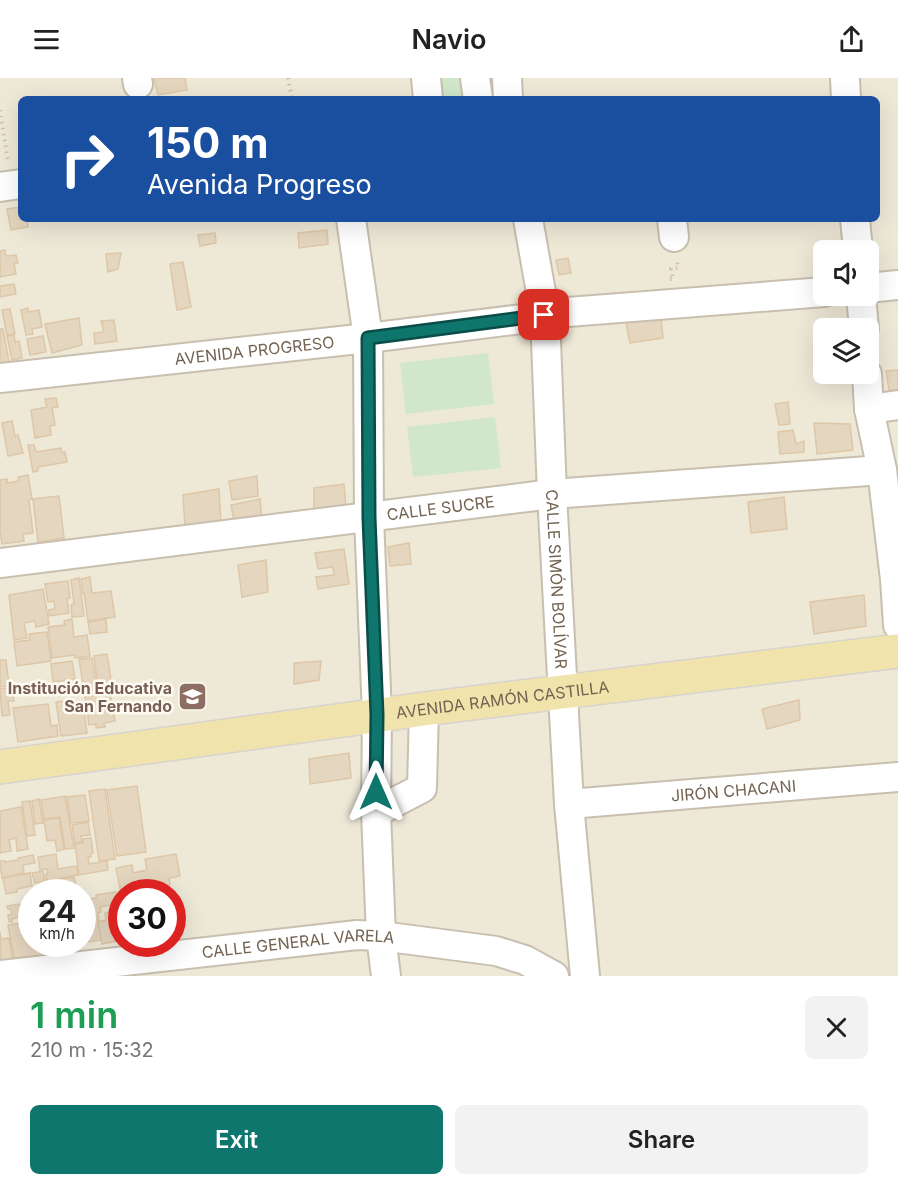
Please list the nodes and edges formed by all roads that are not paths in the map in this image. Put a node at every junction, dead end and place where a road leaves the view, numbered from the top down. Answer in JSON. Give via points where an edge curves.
{"nodes":[{"id":1,"x":426,"y":78,"type":"edge"},
{"id":2,"x":475,"y":78,"type":"edge"},
{"id":3,"x":507,"y":78,"type":"edge"},
{"id":4,"x":845,"y":78,"type":"edge"},
{"id":5,"x":428,"y":96,"type":"edge"},
{"id":6,"x":478,"y":96,"type":"edge"},
{"id":7,"x":508,"y":96,"type":"edge"},
{"id":8,"x":846,"y":96,"type":"edge"},
{"id":9,"x":351,"y":222,"type":"edge"},
{"id":10,"x":528,"y":222,"type":"edge"},
{"id":11,"x":855,"y":222,"type":"edge"},
{"id":12,"x":857,"y":240,"type":"edge"},
{"id":13,"x":898,"y":285,"type":"edge"},
{"id":14,"x":879,"y":287,"type":"edge"},
{"id":15,"x":813,"y":293,"type":"edge"},
{"id":16,"x":544,"y":315,"type":"junction"},
{"id":17,"x":368,"y":338,"type":"junction"},
{"id":18,"x":0,"y":378,"type":"edge"},
{"id":19,"x":868,"y":384,"type":"edge"},
{"id":20,"x":898,"y":405,"type":"edge"},
{"id":21,"x":869,"y":409,"type":"junction"},
{"id":22,"x":882,"y":470,"type":"junction"},
{"id":23,"x":552,"y":494,"type":"junction"},
{"id":24,"x":369,"y":518,"type":"junction"},
{"id":25,"x":0,"y":563,"type":"edge"},
{"id":26,"x":896,"y":579,"type":"edge"},
{"id":27,"x":898,"y":625,"type":"edge"},
{"id":28,"x":898,"y":651,"type":"edge"},
{"id":29,"x":563,"y":693,"type":"junction"},
{"id":30,"x":424,"y":709,"type":"junction"},
{"id":31,"x":377,"y":715,"type":"junction"},
{"id":32,"x":0,"y":767,"type":"edge"},
{"id":33,"x":898,"y":777,"type":"edge"},
{"id":34,"x":569,"y":804,"type":"junction"},
{"id":35,"x":376,"y":812,"type":"junction"},
{"id":36,"x":381,"y":936,"type":"junction"},
{"id":37,"x":0,"y":975,"type":"edge"},
{"id":38,"x":386,"y":976,"type":"edge"},
{"id":39,"x":554,"y":976,"type":"edge"},
{"id":40,"x":585,"y":976,"type":"edge"}],
"edges":[{"from":1,"to":5,"type":"street"},
{"from":2,"to":6,"type":"street"},
{"from":3,"to":7,"type":"street"},
{"from":4,"to":8,"type":"street"},
{"from":9,"to":17,"type":"street"},
{"from":10,"to":16,"type":"street","name":"CALLE SIMÓN BOLÍVAR"},
{"from":11,"to":12,"type":"street"},
{"from":13,"to":14,"type":"street"},
{"from":15,"to":16,"type":"street","name":"AVENIDA PROGRESO"},
{"from":16,"to":17,"type":"street","name":"AVENIDA PROGRESO"},
{"from":16,"to":23,"type":"street","name":"CALLE SIMÓN BOLÍVAR"},
{"from":17,"to":18,"type":"street","name":"AVENIDA PROGRESO"},
{"from":17,"to":24,"type":"street"},
{"from":19,"to":21,"type":"street"},
{"from":20,"to":21,"type":"street"},
{"from":21,"to":22,"type":"street"},
{"from":22,"to":23,"type":"street","name":"CALLE SUCRE"},
{"from":22,"to":26,"type":"street"},
{"from":23,"to":24,"type":"street","name":"CALLE SUCRE"},
{"from":23,"to":29,"type":"street","name":"CALLE SIMÓN BOLÍVAR"},
{"from":24,"to":25,"type":"street","name":"CALLE SUCRE"},
{"from":24,"to":31,"type":"street"},
{"from":26,"to":27,"type":"street"},
{"from":28,"to":29,"type":"main road","name":"AVENIDA RAMÓN CASTILLA"},
{"from":29,"to":30,"type":"main road","name":"AVENIDA RAMÓN CASTILLA"},
{"from":29,"to":34,"type":"street","name":"CALLE SIMÓN BOLÍVAR"},
{"from":30,"to":31,"type":"main road","name":"AVENIDA RAMÓN CASTILLA"},
{"from":30,"to":35,"type":"street","via":[[422,789]]},
{"from":31,"to":32,"type":"main road","name":"AVENIDA RAMÓN CASTILLA"},
{"from":31,"to":35,"type":"street"},
{"from":33,"to":34,"type":"street","name":"JIRÓN CHACANI"},
{"from":34,"to":40,"type":"street","name":"CALLE SIMÓN BOLÍVAR"},
{"from":35,"to":36,"type":"street"},
{"from":36,"to":37,"type":"street","name":"CALLE GENERAL VARELA","via":[[357,935]]},
{"from":36,"to":38,"type":"street"},
{"from":36,"to":39,"type":"street","name":"CALLE GENERAL VARELA","via":[[496,951],[525,960]]}]}
